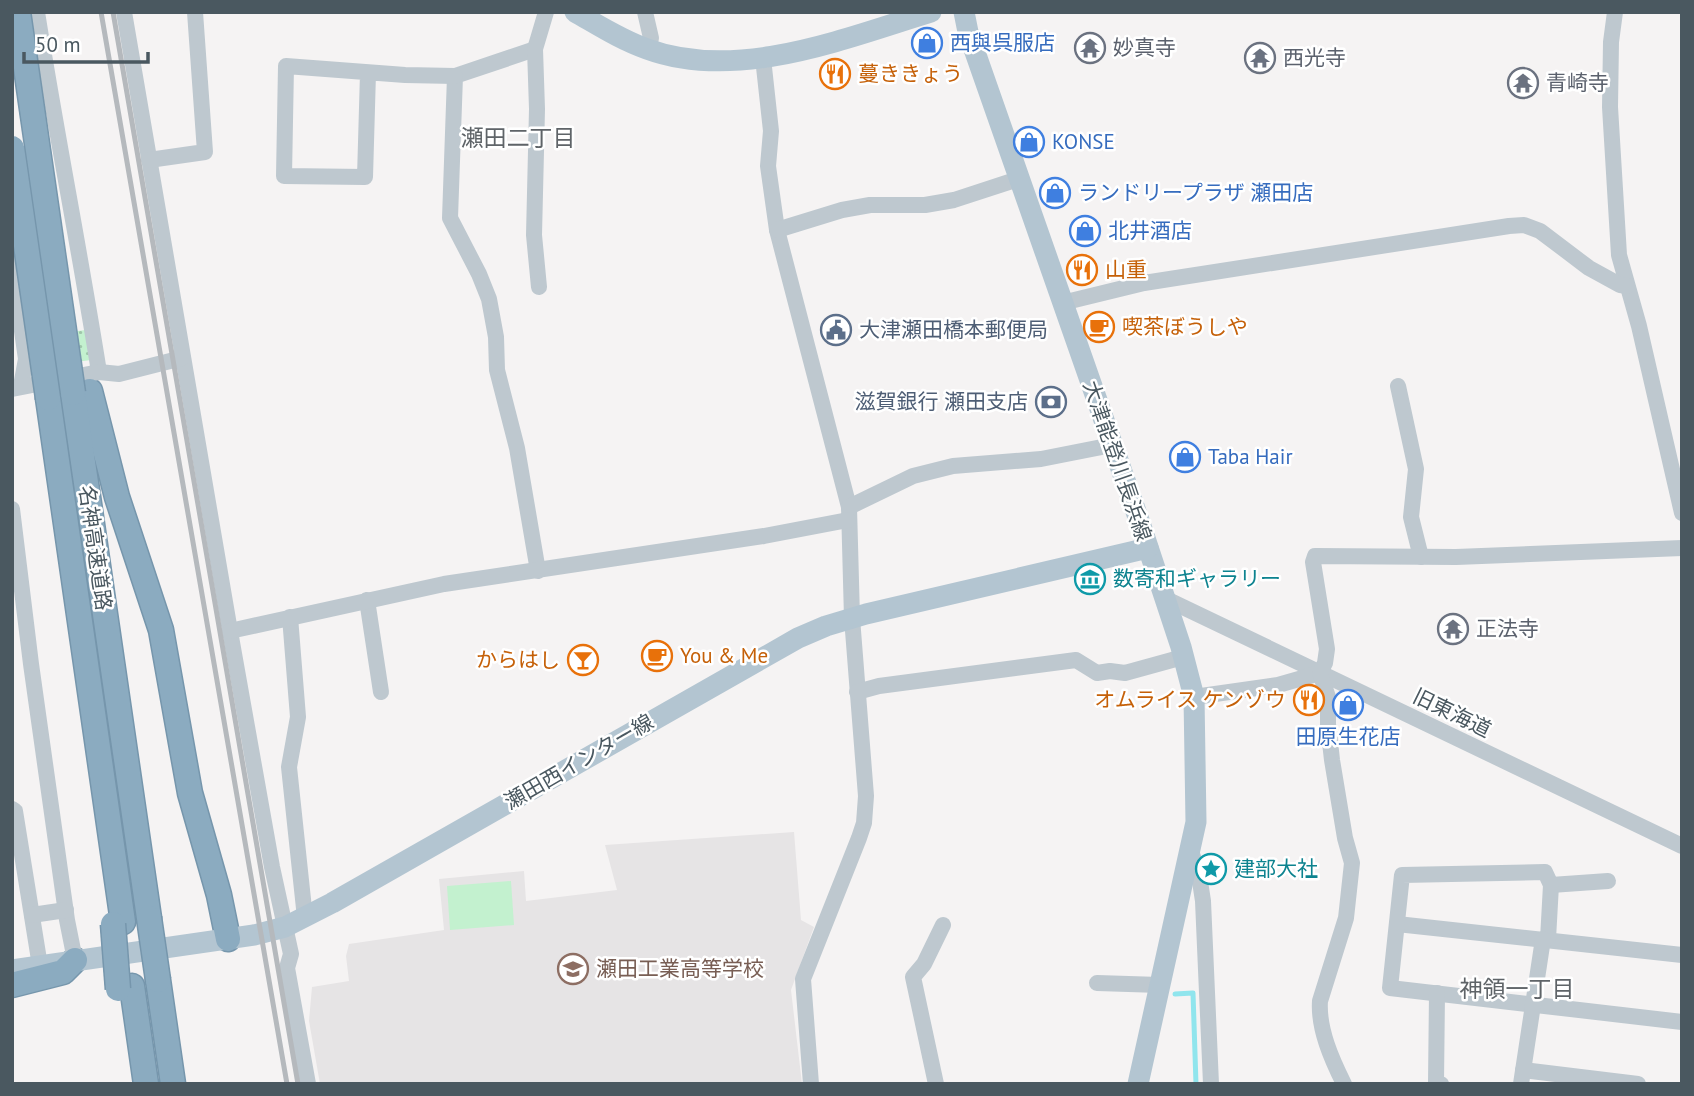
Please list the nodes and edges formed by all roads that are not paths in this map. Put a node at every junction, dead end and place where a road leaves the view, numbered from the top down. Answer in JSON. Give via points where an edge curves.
{"nodes":[{"id":1,"x":18,"y":12,"type":"edge"},
{"id":2,"x":37,"y":12,"type":"edge"},
{"id":3,"x":124,"y":12,"type":"edge"},
{"id":4,"x":195,"y":12,"type":"edge"},
{"id":5,"x":545,"y":12,"type":"edge"},
{"id":6,"x":575,"y":12,"type":"edge"},
{"id":7,"x":645,"y":12,"type":"edge"},
{"id":8,"x":930,"y":12,"type":"edge"},
{"id":9,"x":964,"y":12,"type":"edge"},
{"id":10,"x":1615,"y":12,"type":"edge"},
{"id":11,"x":535,"y":49,"type":"junction"},
{"id":12,"x":648,"y":50,"type":"junction"},
{"id":13,"x":763,"y":58,"type":"junction"},
{"id":14,"x":368,"y":73,"type":"junction"},
{"id":15,"x":455,"y":76,"type":"junction"},
{"id":16,"x":12,"y":148,"type":"edge"},
{"id":17,"x":149,"y":160,"type":"junction"},
{"id":18,"x":1018,"y":179,"type":"junction"},
{"id":19,"x":777,"y":230,"type":"junction"},
{"id":20,"x":12,"y":261,"type":"edge"},
{"id":21,"x":1627,"y":286,"type":"junction"},
{"id":22,"x":539,"y":287,"type":"dead end"},
{"id":23,"x":1062,"y":303,"type":"junction"},
{"id":24,"x":182,"y":358,"type":"junction"},
{"id":25,"x":88,"y":385,"type":"junction"},
{"id":26,"x":1398,"y":386,"type":"dead end"},
{"id":27,"x":17,"y":388,"type":"edge"},
{"id":28,"x":1112,"y":445,"type":"junction"},
{"id":29,"x":1679,"y":493,"type":"edge"},
{"id":30,"x":12,"y":509,"type":"edge"},
{"id":31,"x":848,"y":513,"type":"junction"},
{"id":32,"x":1682,"y":513,"type":"edge"},
{"id":33,"x":1148,"y":548,"type":"junction"},
{"id":34,"x":1682,"y":548,"type":"edge"},
{"id":35,"x":1422,"y":556,"type":"junction"},
{"id":36,"x":538,"y":571,"type":"junction"},
{"id":37,"x":1164,"y":598,"type":"junction"},
{"id":38,"x":367,"y":600,"type":"junction"},
{"id":39,"x":290,"y":618,"type":"junction"},
{"id":40,"x":852,"y":618,"type":"junction"},
{"id":41,"x":230,"y":631,"type":"junction"},
{"id":42,"x":1183,"y":657,"type":"junction"},
{"id":43,"x":1320,"y":673,"type":"junction"},
{"id":44,"x":381,"y":691,"type":"dead end"},
{"id":45,"x":857,"y":692,"type":"junction"},
{"id":46,"x":1194,"y":697,"type":"junction"},
{"id":47,"x":12,"y":809,"type":"edge"},
{"id":48,"x":1682,"y":846,"type":"edge"},
{"id":49,"x":1191,"y":851,"type":"junction"},
{"id":50,"x":1608,"y":881,"type":"dead end"},
{"id":51,"x":1551,"y":885,"type":"junction"},
{"id":52,"x":66,"y":910,"type":"junction"},
{"id":53,"x":32,"y":915,"type":"junction"},
{"id":54,"x":305,"y":918,"type":"junction"},
{"id":55,"x":1397,"y":924,"type":"junction"},
{"id":56,"x":943,"y":925,"type":"dead end"},
{"id":57,"x":285,"y":926,"type":"junction"},
{"id":58,"x":1546,"y":939,"type":"junction"},
{"id":59,"x":228,"y":940,"type":"junction"},
{"id":60,"x":1682,"y":955,"type":"edge"},
{"id":61,"x":75,"y":960,"type":"junction"},
{"id":62,"x":40,"y":965,"type":"junction"},
{"id":63,"x":12,"y":970,"type":"edge"},
{"id":64,"x":1097,"y":984,"type":"dead end"},
{"id":65,"x":12,"y":985,"type":"edge"},
{"id":66,"x":1160,"y":985,"type":"junction"},
{"id":67,"x":125,"y":988,"type":"junction"},
{"id":68,"x":1437,"y":993,"type":"junction"},
{"id":69,"x":1533,"y":1006,"type":"junction"},
{"id":70,"x":1682,"y":1022,"type":"edge"},
{"id":71,"x":1522,"y":1077,"type":"edge"},
{"id":72,"x":1629,"y":1083,"type":"edge"},
{"id":73,"x":129,"y":1084,"type":"edge"},
{"id":74,"x":146,"y":1084,"type":"edge"},
{"id":75,"x":173,"y":1084,"type":"edge"},
{"id":76,"x":308,"y":1084,"type":"edge"},
{"id":77,"x":811,"y":1084,"type":"edge"},
{"id":78,"x":936,"y":1084,"type":"edge"},
{"id":79,"x":1138,"y":1084,"type":"edge"},
{"id":80,"x":1211,"y":1084,"type":"edge"},
{"id":81,"x":1344,"y":1084,"type":"edge"},
{"id":82,"x":1441,"y":1084,"type":"edge"}],
"edges":[{"from":1,"to":25,"type":"highway","bridge":true},
{"from":2,"to":25,"type":"street","via":[[77,232]]},
{"from":3,"to":17,"type":"street"},
{"from":4,"to":17,"type":"street","via":[[205,152]]},
{"from":5,"to":11,"type":"street"},
{"from":6,"to":12,"type":"main road"},
{"from":7,"to":12,"type":"street","via":[[651,38]]},
{"from":8,"to":13,"type":"main road"},
{"from":9,"to":18,"type":"main road","name":"大津能登川長浜線"},
{"from":10,"to":21,"type":"street","via":[[1610,80],[1615,203]]},
{"from":11,"to":15,"type":"street"},
{"from":11,"to":22,"type":"street","via":[[534,235]]},
{"from":12,"to":13,"type":"main road","via":[[700,59]]},
{"from":13,"to":19,"type":"street","via":[[771,131],[768,166]]},
{"from":14,"to":14,"type":"street","via":[[286,66],[284,176],[365,177]]},
{"from":14,"to":15,"type":"street"},
{"from":15,"to":36,"type":"street","via":[[450,218],[489,299],[497,370],[517,447]]},
{"from":16,"to":67,"type":"highway","name":"名神高速道路","bridge":true,"via":[[106,806]]},
{"from":17,"to":24,"type":"street"},
{"from":18,"to":19,"type":"street","via":[[954,200],[860,206]]},
{"from":18,"to":23,"type":"main road","name":"大津能登川長浜線"},
{"from":19,"to":31,"type":"street"},
{"from":20,"to":27,"type":"street","via":[[26,359]]},
{"from":21,"to":23,"type":"street","via":[[1588,268],[1540,231],[1524,225],[1144,282]]},
{"from":21,"to":29,"type":"street"},
{"from":23,"to":28,"type":"main road","name":"大津能登川長浜線"},
{"from":24,"to":25,"type":"street"},
{"from":24,"to":41,"type":"street"},
{"from":25,"to":27,"type":"street"},
{"from":25,"to":59,"type":"highway","via":[[117,497],[161,630],[190,793]]},
{"from":25,"to":75,"type":"highway","name":"名神高速道路","bridge":true,"via":[[149,918]]},
{"from":26,"to":35,"type":"street","via":[[1416,469],[1411,517]]},
{"from":28,"to":31,"type":"street","via":[[1041,459],[953,466],[913,477]]},
{"from":28,"to":33,"type":"main road","name":"大津能登川長浜線"},
{"from":29,"to":32,"type":"street"},
{"from":30,"to":52,"type":"street"},
{"from":31,"to":36,"type":"street","via":[[764,536]]},
{"from":31,"to":40,"type":"street"},
{"from":33,"to":37,"type":"main road","name":"大津能登川長浜線"},
{"from":33,"to":40,"type":"main road","name":"瀬田西インター線"},
{"from":34,"to":35,"type":"street"},
{"from":35,"to":43,"type":"street","via":[[1315,556],[1327,649]]},
{"from":36,"to":38,"type":"street"},
{"from":37,"to":42,"type":"main road","name":"大津能登川長浜線"},
{"from":37,"to":43,"type":"street","name":"旧東海道"},
{"from":38,"to":39,"type":"street"},
{"from":38,"to":44,"type":"street"},
{"from":39,"to":41,"type":"street"},
{"from":39,"to":54,"type":"street","via":[[298,717],[289,767]]},
{"from":40,"to":45,"type":"street"},
{"from":40,"to":54,"type":"main road","name":"瀬田西インター線","via":[[768,653]]},
{"from":41,"to":57,"type":"street"},
{"from":42,"to":45,"type":"street","via":[[1125,673],[1097,673],[1076,660]]},
{"from":42,"to":46,"type":"main road","name":"大津能登川長浜線"},
{"from":43,"to":46,"type":"street","via":[[1278,685]]},
{"from":43,"to":48,"type":"street","name":"旧東海道"},
{"from":43,"to":81,"type":"street","via":[[1328,697],[1332,760],[1352,863],[1346,918],[1319,1013]]},
{"from":45,"to":77,"type":"street","via":[[866,808],[859,838],[803,979]]},
{"from":46,"to":49,"type":"main road","name":"大津能登川長浜線","via":[[1198,799]]},
{"from":47,"to":53,"type":"street"},
{"from":49,"to":66,"type":"main road","name":"大津能登川長浜線"},
{"from":49,"to":80,"type":"street","via":[[1203,901]]},
{"from":50,"to":51,"type":"street"},
{"from":51,"to":55,"type":"street","via":[[1545,872],[1402,875]]},
{"from":51,"to":58,"type":"street"},
{"from":52,"to":53,"type":"street"},
{"from":52,"to":61,"type":"street"},
{"from":53,"to":62,"type":"street"},
{"from":54,"to":57,"type":"main road","name":"瀬田西インター線"},
{"from":55,"to":58,"type":"street"},
{"from":55,"to":68,"type":"street","via":[[1390,988]]},
{"from":56,"to":78,"type":"street","via":[[913,978]]},
{"from":57,"to":59,"type":"main road","name":"瀬田西インター線"},
{"from":57,"to":76,"type":"street","via":[[291,954],[287,968]]},
{"from":58,"to":60,"type":"street"},
{"from":58,"to":69,"type":"street"},
{"from":59,"to":61,"type":"main road","name":"瀬田西インター線"},
{"from":61,"to":62,"type":"main road","name":"瀬田西インター線"},
{"from":61,"to":65,"type":"highway","via":[[63,972]]},
{"from":62,"to":63,"type":"main road","name":"瀬田西インター線"},
{"from":64,"to":66,"type":"street"},
{"from":66,"to":79,"type":"main road","name":"大津能登川長浜線"},
{"from":67,"to":73,"type":"highway"},
{"from":67,"to":74,"type":"highway","name":"名神高速道路"},
{"from":68,"to":69,"type":"street"},
{"from":68,"to":82,"type":"street","via":[[1436,1083]]},
{"from":69,"to":70,"type":"street"},
{"from":69,"to":71,"type":"street"},
{"from":71,"to":72,"type":"street"}]}
